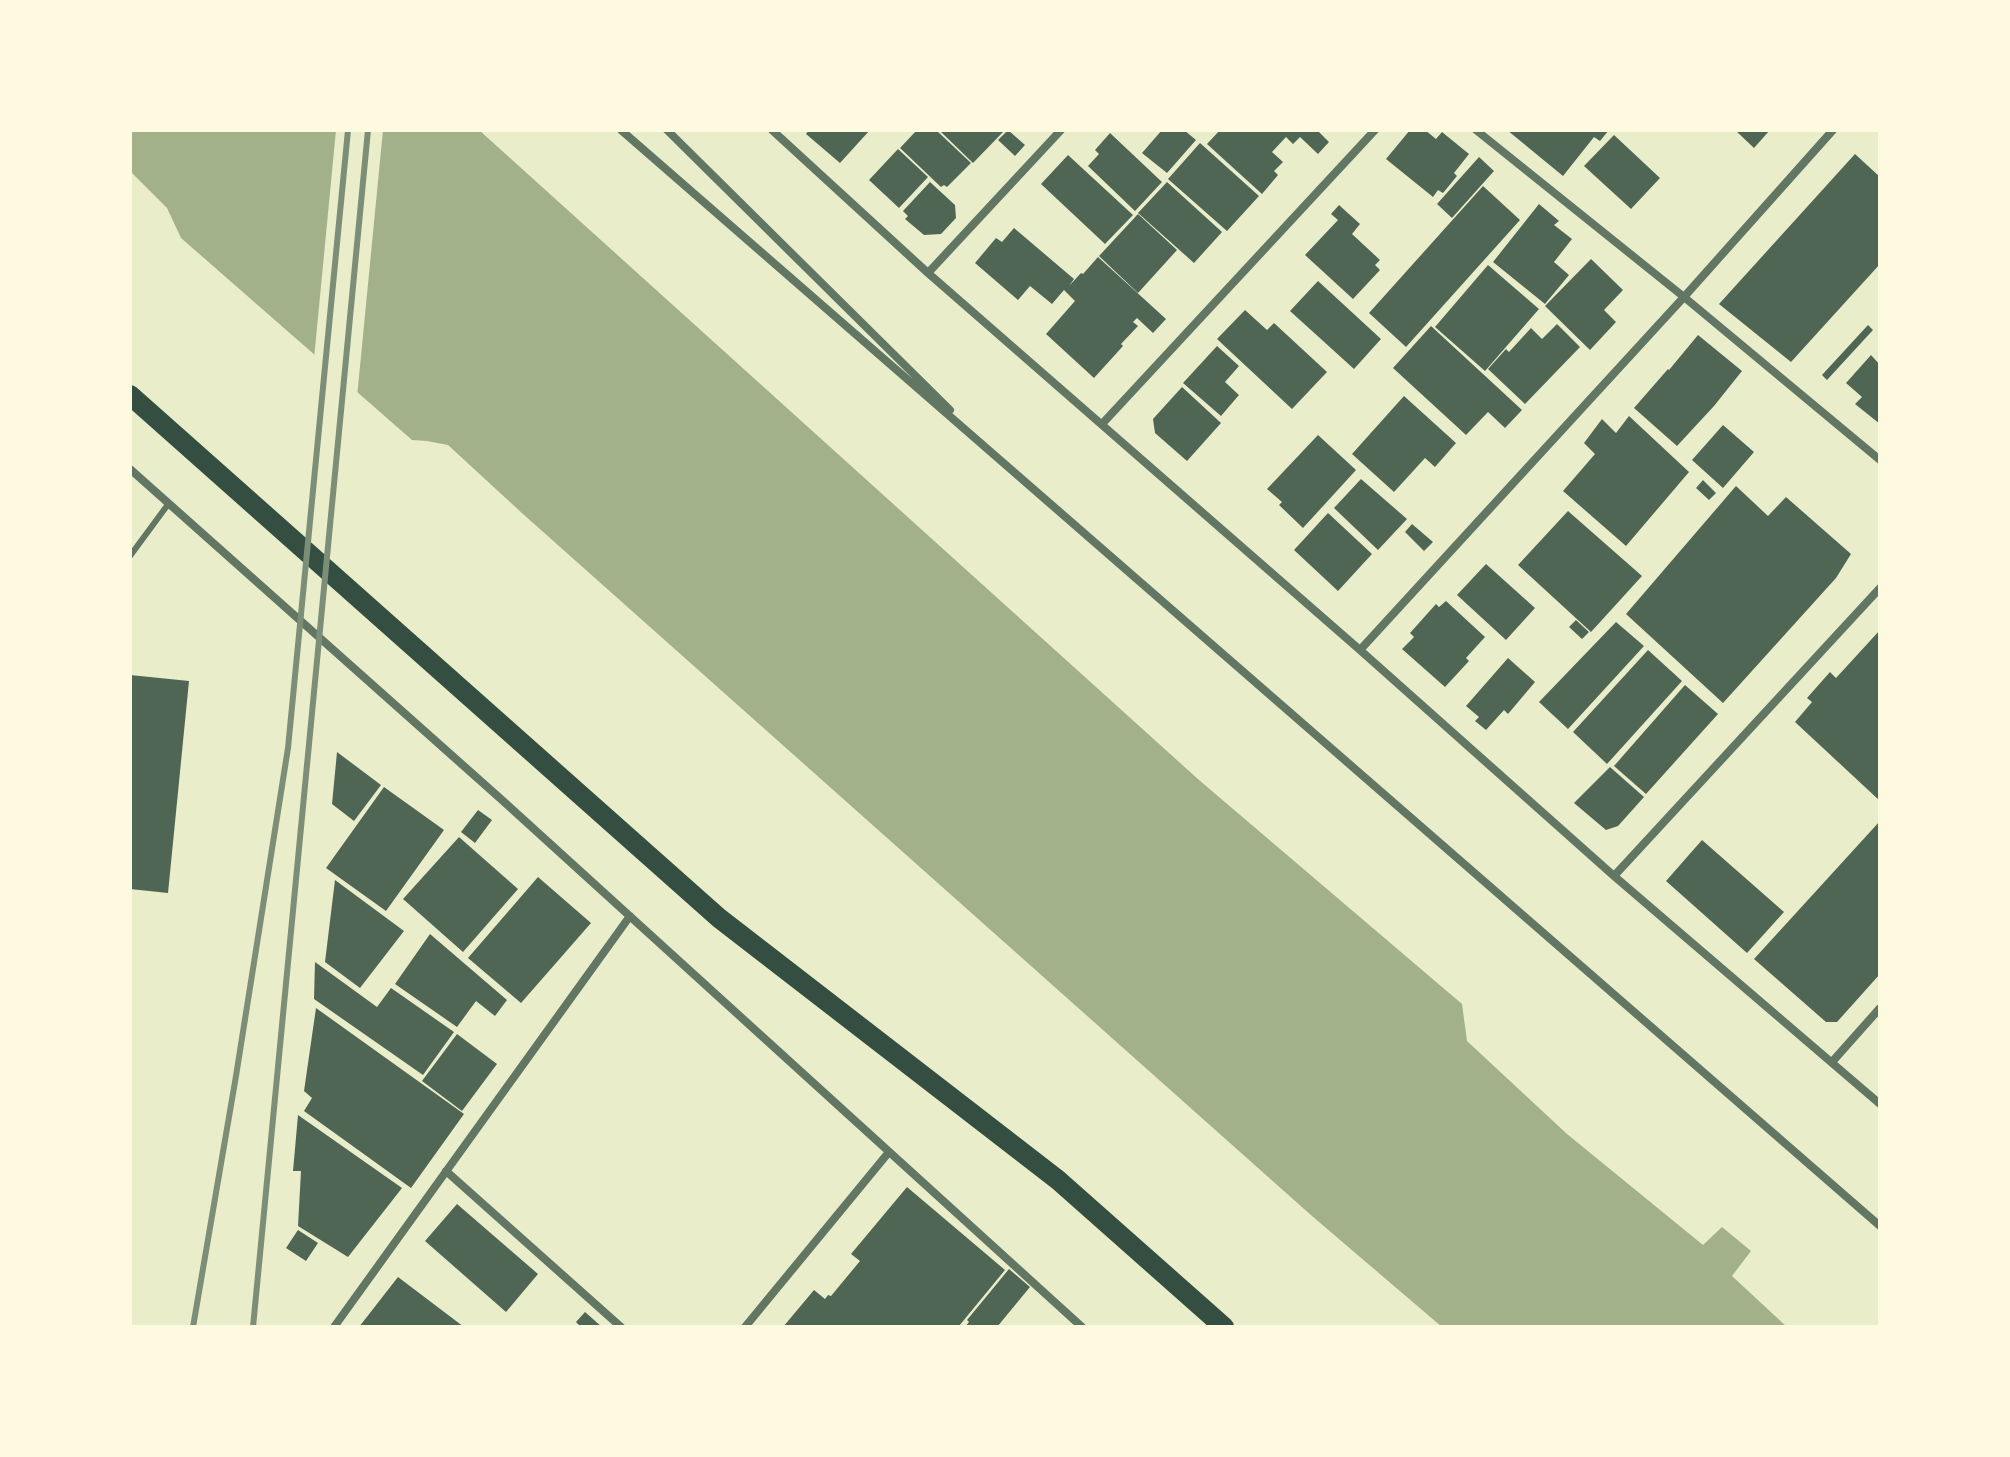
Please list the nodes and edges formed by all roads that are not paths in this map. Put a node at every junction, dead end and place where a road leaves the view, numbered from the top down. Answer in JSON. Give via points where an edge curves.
{"nodes":[{"id":1,"x":621,"y":130,"type":"edge"},
{"id":2,"x":667,"y":130,"type":"edge"},
{"id":3,"x":772,"y":130,"type":"edge"},
{"id":4,"x":1061,"y":130,"type":"edge"},
{"id":5,"x":1375,"y":130,"type":"edge"},
{"id":6,"x":1476,"y":130,"type":"edge"},
{"id":7,"x":1833,"y":130,"type":"edge"},
{"id":8,"x":928,"y":273,"type":"junction"},
{"id":9,"x":1684,"y":297,"type":"junction"},
{"id":10,"x":130,"y":395,"type":"edge"},
{"id":11,"x":1102,"y":424,"type":"junction"},
{"id":12,"x":1880,"y":460,"type":"edge"},
{"id":13,"x":1007,"y":466,"type":"junction"},
{"id":14,"x":130,"y":469,"type":"edge"},
{"id":15,"x":169,"y":503,"type":"junction"},
{"id":16,"x":130,"y":556,"type":"edge"},
{"id":17,"x":1880,"y":588,"type":"edge"},
{"id":18,"x":1360,"y":650,"type":"junction"},
{"id":19,"x":1614,"y":876,"type":"junction"},
{"id":20,"x":630,"y":916,"type":"junction"},
{"id":21,"x":1880,"y":1008,"type":"edge"},
{"id":22,"x":1832,"y":1062,"type":"junction"},
{"id":23,"x":1880,"y":1104,"type":"edge"},
{"id":24,"x":889,"y":1152,"type":"junction"},
{"id":25,"x":446,"y":1171,"type":"junction"},
{"id":26,"x":1880,"y":1226,"type":"edge"},
{"id":27,"x":334,"y":1327,"type":"edge"},
{"id":28,"x":621,"y":1327,"type":"edge"},
{"id":29,"x":745,"y":1327,"type":"edge"},
{"id":30,"x":1082,"y":1327,"type":"edge"},
{"id":31,"x":1224,"y":1327,"type":"edge"}],
"edges":[{"from":1,"to":13,"type":"street"},
{"from":2,"to":13,"type":"street"},
{"from":3,"to":8,"type":"street"},
{"from":4,"to":8,"type":"street"},
{"from":5,"to":11,"type":"street"},
{"from":6,"to":9,"type":"street"},
{"from":7,"to":9,"type":"street"},
{"from":8,"to":11,"type":"street"},
{"from":9,"to":12,"type":"street"},
{"from":9,"to":18,"type":"street"},
{"from":10,"to":31,"type":"main road","via":[[719,918],[1058,1180]]},
{"from":11,"to":18,"type":"street"},
{"from":13,"to":26,"type":"street"},
{"from":14,"to":15,"type":"street"},
{"from":15,"to":16,"type":"lane"},
{"from":15,"to":20,"type":"street"},
{"from":17,"to":19,"type":"street"},
{"from":18,"to":19,"type":"street"},
{"from":19,"to":22,"type":"street"},
{"from":20,"to":24,"type":"street"},
{"from":20,"to":25,"type":"street"},
{"from":21,"to":22,"type":"street"},
{"from":22,"to":23,"type":"street"},
{"from":24,"to":29,"type":"street"},
{"from":24,"to":30,"type":"street"},
{"from":25,"to":27,"type":"street"},
{"from":25,"to":28,"type":"street"}]}
